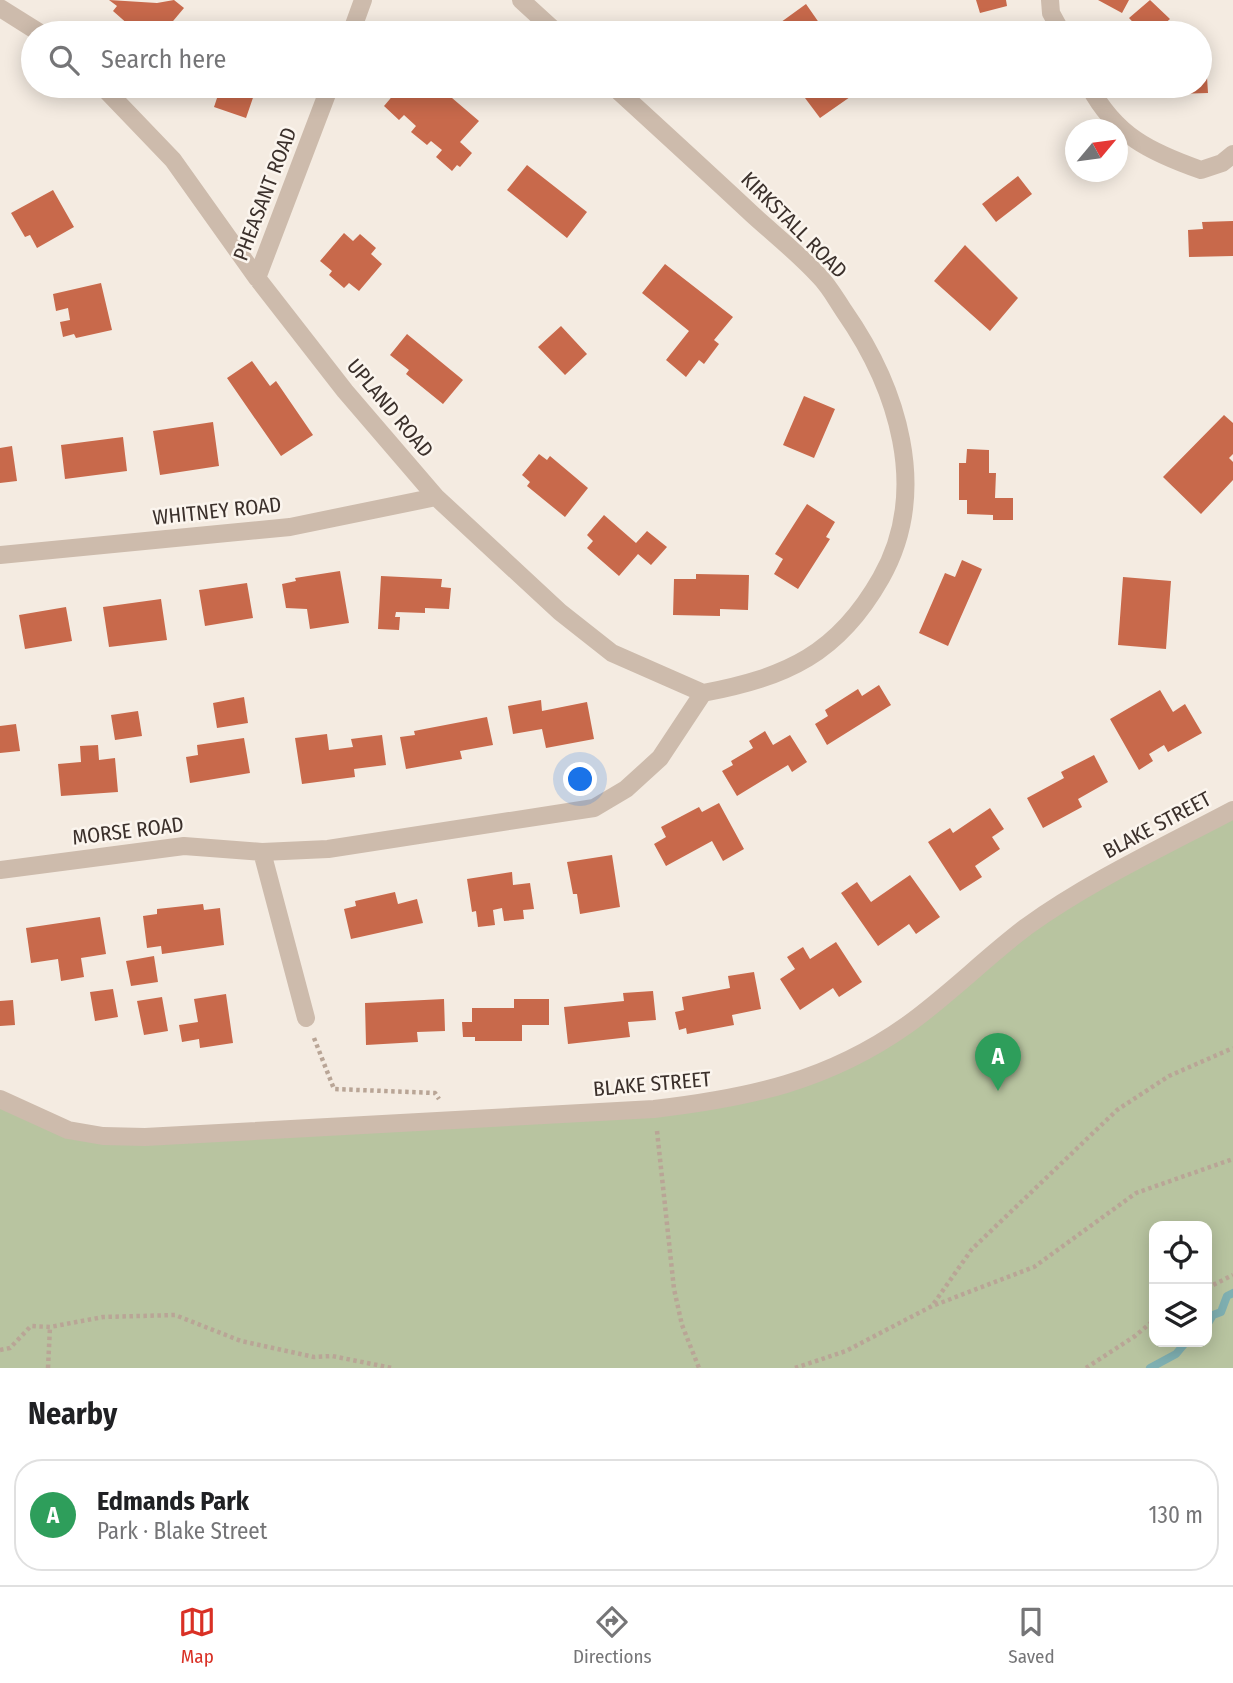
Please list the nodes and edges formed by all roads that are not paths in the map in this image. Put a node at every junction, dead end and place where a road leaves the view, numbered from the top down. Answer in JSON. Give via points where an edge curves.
{"nodes":[{"id":1,"x":363,"y":0,"type":"edge"},
{"id":2,"x":521,"y":0,"type":"edge"},
{"id":3,"x":1050,"y":0,"type":"edge"},
{"id":4,"x":0,"y":8,"type":"edge"},
{"id":5,"x":21,"y":21,"type":"edge"},
{"id":6,"x":355,"y":21,"type":"edge"},
{"id":7,"x":544,"y":21,"type":"edge"},
{"id":8,"x":1055,"y":21,"type":"edge"},
{"id":9,"x":116,"y":98,"type":"edge"},
{"id":10,"x":325,"y":98,"type":"edge"},
{"id":11,"x":626,"y":98,"type":"edge"},
{"id":12,"x":1098,"y":98,"type":"edge"},
{"id":13,"x":1233,"y":154,"type":"edge"},
{"id":14,"x":257,"y":278,"type":"junction"},
{"id":15,"x":436,"y":498,"type":"junction"},
{"id":16,"x":0,"y":555,"type":"edge"},
{"id":17,"x":703,"y":693,"type":"junction"},
{"id":18,"x":1233,"y":810,"type":"edge"},
{"id":19,"x":262,"y":852,"type":"junction"},
{"id":20,"x":0,"y":870,"type":"edge"},
{"id":21,"x":306,"y":1017,"type":"road end"},
{"id":22,"x":0,"y":1099,"type":"edge"}],
"edges":[{"from":1,"to":6,"type":"street"},
{"from":2,"to":7,"type":"street"},
{"from":3,"to":8,"type":"street"},
{"from":4,"to":5,"type":"street"},
{"from":9,"to":14,"type":"street","name":"UPLAND ROAD","via":[[173,160]]},
{"from":10,"to":14,"type":"street","name":"PHEASANT ROAD"},
{"from":11,"to":17,"type":"street","name":"KIRKSTALL ROAD","via":[[821,278],[880,370],[899,423],[904,455],[903,516],[895,548],[862,612],[817,654],[758,683]]},
{"from":12,"to":13,"type":"street","via":[[1130,139],[1156,153],[1201,170]]},
{"from":14,"to":15,"type":"street","name":"UPLAND ROAD"},
{"from":15,"to":16,"type":"street","name":"WHITNEY ROAD","via":[[290,527]]},
{"from":15,"to":17,"type":"street","name":"UPLAND ROAD","via":[[611,653]]},
{"from":17,"to":19,"type":"street","name":"MORSE ROAD","via":[[660,758],[626,789],[594,808],[328,849]]},
{"from":18,"to":22,"type":"street","name":"BLAKE STREET","via":[[1092,885],[1026,928],[907,1025],[849,1060],[793,1084],[743,1097],[654,1109],[145,1137],[103,1136],[57,1127]]},
{"from":19,"to":20,"type":"street","name":"MORSE ROAD","via":[[184,846]]},
{"from":19,"to":21,"type":"street"}]}
